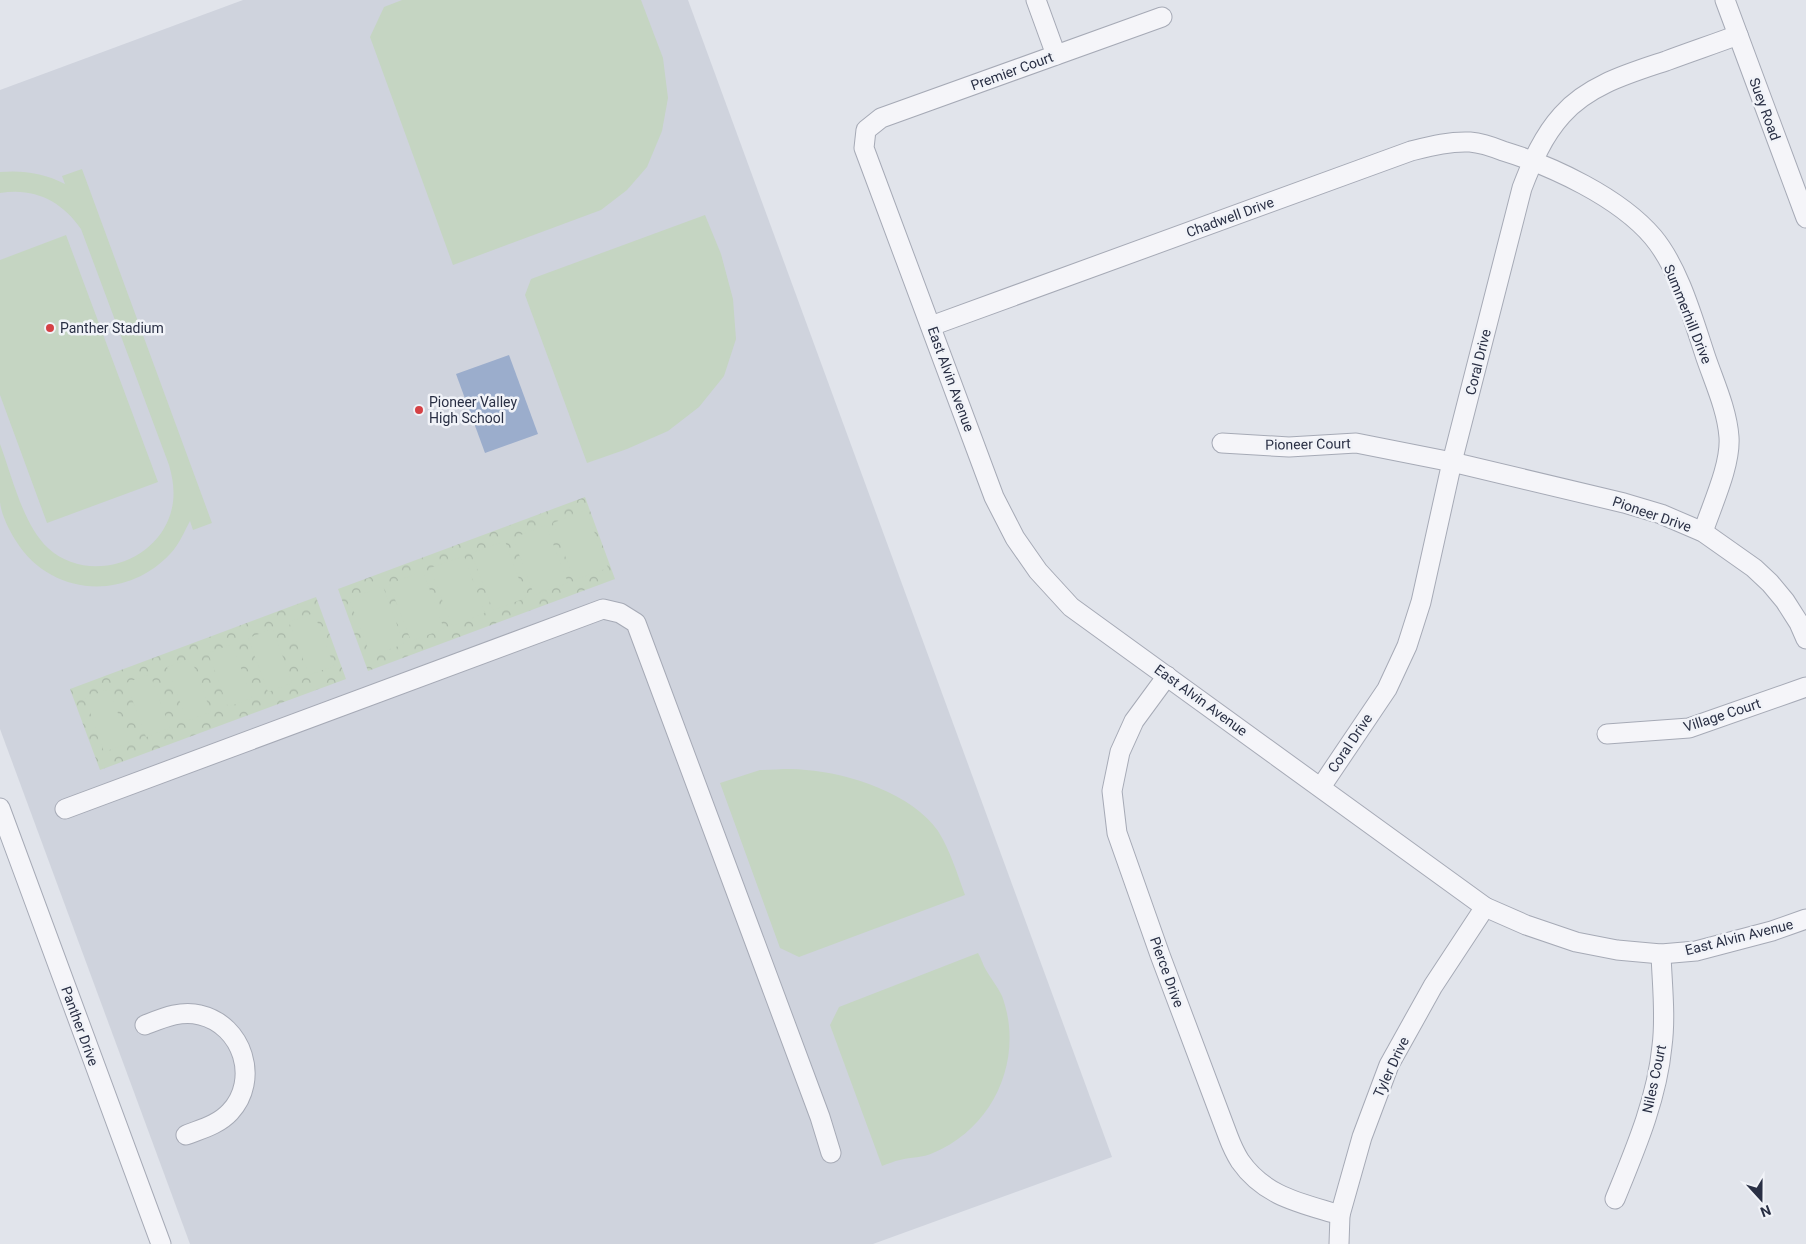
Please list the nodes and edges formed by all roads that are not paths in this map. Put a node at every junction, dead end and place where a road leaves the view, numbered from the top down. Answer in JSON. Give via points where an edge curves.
{"nodes":[{"id":1,"x":1036,"y":0,"type":"edge"},
{"id":2,"x":1725,"y":0,"type":"edge"},
{"id":3,"x":1162,"y":16,"type":"dead end"},
{"id":4,"x":1738,"y":36,"type":"junction"},
{"id":5,"x":1056,"y":55,"type":"junction"},
{"id":6,"x":866,"y":130,"type":"joint"},
{"id":7,"x":1533,"y":160,"type":"junction"},
{"id":8,"x":1806,"y":218,"type":"edge"},
{"id":9,"x":932,"y":326,"type":"junction"},
{"id":10,"x":1222,"y":443,"type":"dead end"},
{"id":11,"x":1452,"y":462,"type":"junction"},
{"id":12,"x":1703,"y":532,"type":"junction"},
{"id":13,"x":1806,"y":639,"type":"edge"},
{"id":14,"x":1167,"y":676,"type":"junction"},
{"id":15,"x":1806,"y":687,"type":"edge"},
{"id":16,"x":1607,"y":734,"type":"dead end"},
{"id":17,"x":1321,"y":787,"type":"junction"},
{"id":18,"x":0,"y":808,"type":"edge"},
{"id":19,"x":65,"y":809,"type":"dead end"},
{"id":20,"x":1485,"y":907,"type":"junction"},
{"id":21,"x":1806,"y":919,"type":"edge"},
{"id":22,"x":1661,"y":954,"type":"junction"},
{"id":23,"x":145,"y":1025,"type":"dead end"},
{"id":24,"x":186,"y":1135,"type":"dead end"},
{"id":25,"x":831,"y":1153,"type":"dead end"},
{"id":26,"x":1615,"y":1199,"type":"dead end"},
{"id":27,"x":1340,"y":1215,"type":"junction"},
{"id":28,"x":161,"y":1244,"type":"edge"},
{"id":29,"x":1339,"y":1244,"type":"edge"}],
"edges":[{"from":1,"to":5,"type":"street"},
{"from":2,"to":4,"type":"street","name":"Suey Road"},
{"from":3,"to":5,"type":"street","name":"Premier Court"},
{"from":4,"to":7,"type":"street","name":"Coral Drive","via":[[1620,76],[1588,93],[1562,114],[1544,137]]},
{"from":4,"to":8,"type":"street","name":"Suey Road"},
{"from":5,"to":6,"type":"street","name":"Premier Court","via":[[881,118]]},
{"from":6,"to":9,"type":"street","name":"East Alvin Avenue","via":[[864,148]]},
{"from":7,"to":9,"type":"street","name":"Chadwell Drive","via":[[1472,142],[1442,143],[1419,149]]},
{"from":7,"to":11,"type":"street","name":"Coral Drive","via":[[1522,188]]},
{"from":7,"to":12,"type":"street","name":"Summerhill Drive","via":[[1615,203],[1652,236],[1685,297],[1725,410],[1729,439],[1727,462]]},
{"from":9,"to":14,"type":"street","name":"East Alvin Avenue","via":[[994,497],[1015,538],[1038,571],[1071,607]]},
{"from":10,"to":11,"type":"street","name":"Pioneer Court","via":[[1289,447],[1356,443]]},
{"from":11,"to":12,"type":"street","name":"Pioneer Drive","via":[[1624,503]]},
{"from":11,"to":17,"type":"street","name":"Coral Drive","via":[[1421,602],[1406,646],[1386,689]]},
{"from":12,"to":13,"type":"street","name":"Pioneer Drive","via":[[1770,583],[1785,601]]},
{"from":14,"to":17,"type":"street","name":"East Alvin Avenue"},
{"from":14,"to":27,"type":"street","name":"Pierce Drive","via":[[1134,721],[1120,752],[1112,790],[1117,833],[1239,1160],[1253,1178],[1272,1192]]},
{"from":15,"to":16,"type":"street","name":"Village Court","via":[[1689,728]]},
{"from":17,"to":20,"type":"street","name":"East Alvin Avenue"},
{"from":18,"to":28,"type":"street","name":"Panther Drive"},
{"from":19,"to":25,"type":"street","via":[[603,609],[620,614],[636,623]]},
{"from":20,"to":22,"type":"street","name":"East Alvin Avenue","via":[[1576,942]]},
{"from":20,"to":27,"type":"street","name":"Tyler Drive","via":[[1433,986],[1389,1065],[1362,1137]]},
{"from":21,"to":22,"type":"street","name":"East Alvin Avenue","via":[[1696,951]]},
{"from":22,"to":26,"type":"street","name":"Niles Court","via":[[1662,1046],[1653,1095]]},
{"from":23,"to":24,"type":"street","via":[[177,1014],[199,1014],[220,1023],[240,1046],[245,1076],[236,1104],[214,1124]]},
{"from":27,"to":29,"type":"street","name":"Tyler Drive"}]}
